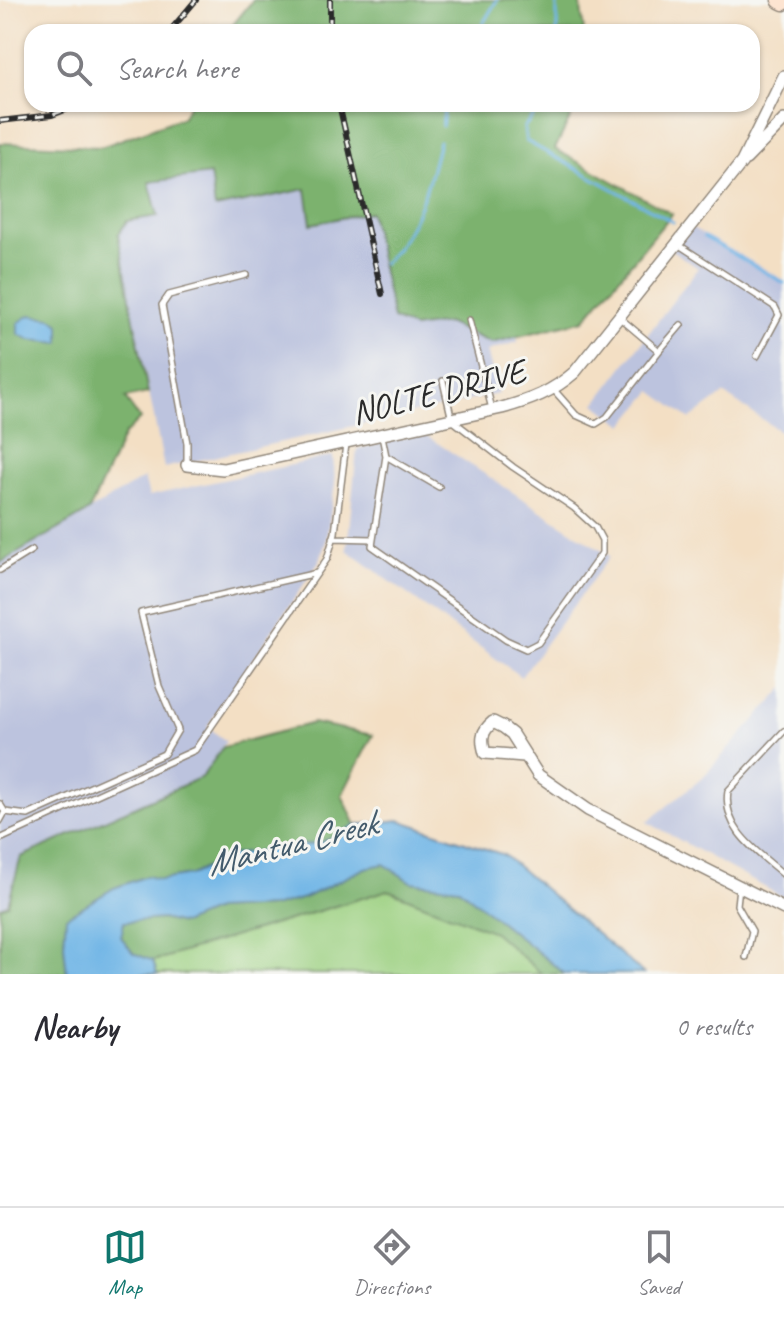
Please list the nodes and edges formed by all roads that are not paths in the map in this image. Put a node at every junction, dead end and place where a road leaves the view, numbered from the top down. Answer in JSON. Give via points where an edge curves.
{"nodes":[{"id":1,"x":784,"y":76,"type":"edge"},
{"id":2,"x":784,"y":120,"type":"edge"},
{"id":3,"x":742,"y":162,"type":"junction"},
{"id":4,"x":679,"y":245,"type":"junction"},
{"id":5,"x":246,"y":275,"type":"dead end"},
{"id":6,"x":620,"y":318,"type":"junction"},
{"id":7,"x":469,"y":320,"type":"dead end"},
{"id":8,"x":681,"y":325,"type":"dead end"},
{"id":9,"x":659,"y":351,"type":"junction"},
{"id":10,"x":757,"y":356,"type":"dead end"},
{"id":11,"x":443,"y":381,"type":"dead end"},
{"id":12,"x":553,"y":389,"type":"junction"},
{"id":13,"x":492,"y":410,"type":"junction"},
{"id":14,"x":452,"y":420,"type":"junction"},
{"id":15,"x":382,"y":435,"type":"junction"},
{"id":16,"x":346,"y":443,"type":"junction"},
{"id":17,"x":386,"y":456,"type":"junction"},
{"id":18,"x":187,"y":465,"type":"joint"},
{"id":19,"x":439,"y":487,"type":"dead end"},
{"id":20,"x":333,"y":538,"type":"junction"},
{"id":21,"x":373,"y":539,"type":"junction"},
{"id":22,"x":32,"y":550,"type":"dead end"},
{"id":23,"x":0,"y":570,"type":"edge"},
{"id":24,"x":318,"y":572,"type":"junction"},
{"id":25,"x":784,"y":731,"type":"edge"},
{"id":26,"x":524,"y":756,"type":"dead end"},
{"id":27,"x":0,"y":804,"type":"edge"},
{"id":28,"x":5,"y":812,"type":"junction"},
{"id":29,"x":0,"y":821,"type":"edge"},
{"id":30,"x":0,"y":839,"type":"edge"},
{"id":31,"x":784,"y":875,"type":"edge"},
{"id":32,"x":739,"y":886,"type":"junction"},
{"id":33,"x":784,"y":909,"type":"edge"},
{"id":34,"x":746,"y":957,"type":"dead end"}],
"edges":[{"from":1,"to":3,"type":"street","name":"NOLTE DRIVE"},
{"from":2,"to":3,"type":"street","name":"NOLTE DRIVE"},
{"from":3,"to":4,"type":"street","name":"NOLTE DRIVE"},
{"from":4,"to":6,"type":"street","name":"NOLTE DRIVE"},
{"from":4,"to":10,"type":"lane","via":[[775,307],[779,315]]},
{"from":5,"to":18,"type":"lane","via":[[169,295],[162,305]]},
{"from":6,"to":9,"type":"lane"},
{"from":6,"to":12,"type":"street","name":"NOLTE DRIVE","via":[[575,372]]},
{"from":7,"to":13,"type":"lane"},
{"from":8,"to":9,"type":"lane"},
{"from":9,"to":12,"type":"lane","via":[[596,424],[576,415]]},
{"from":11,"to":14,"type":"lane"},
{"from":12,"to":13,"type":"street","name":"NOLTE DRIVE"},
{"from":13,"to":14,"type":"street","name":"NOLTE DRIVE"},
{"from":14,"to":15,"type":"street","name":"NOLTE DRIVE"},
{"from":14,"to":21,"type":"lane","via":[[574,508],[595,527],[602,553],[538,643],[526,649],[372,546]]},
{"from":15,"to":16,"type":"street","name":"NOLTE DRIVE"},
{"from":15,"to":17,"type":"lane"},
{"from":16,"to":18,"type":"street","name":"NOLTE DRIVE","via":[[223,469]]},
{"from":16,"to":20,"type":"lane"},
{"from":17,"to":19,"type":"lane"},
{"from":17,"to":21,"type":"lane"},
{"from":20,"to":21,"type":"lane"},
{"from":20,"to":24,"type":"lane"},
{"from":22,"to":23,"type":"lane"},
{"from":24,"to":28,"type":"lane","via":[[141,613],[159,686],[178,730],[170,747],[28,815]]},
{"from":24,"to":30,"type":"lane","via":[[195,750]]},
{"from":25,"to":31,"type":"lane","via":[[728,791],[726,803],[742,838]]},
{"from":26,"to":32,"type":"street","via":[[547,784],[598,817]]},
{"from":27,"to":28,"type":"lane"},
{"from":28,"to":29,"type":"lane"},
{"from":32,"to":33,"type":"street"},
{"from":32,"to":34,"type":"lane","via":[[737,905],[752,931]]}]}
